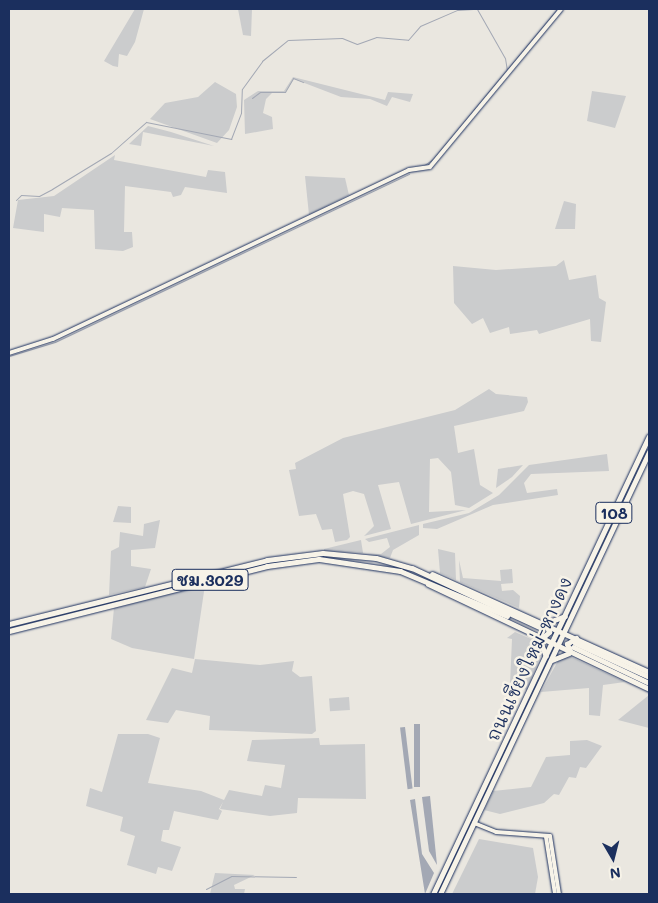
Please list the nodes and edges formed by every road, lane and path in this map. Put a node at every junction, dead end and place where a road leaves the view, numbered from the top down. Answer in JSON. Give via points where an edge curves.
{"nodes":[{"id":1,"x":560,"y":9,"type":"edge"},
{"id":2,"x":9,"y":353,"type":"edge"},
{"id":3,"x":649,"y":436,"type":"edge"},
{"id":4,"x":649,"y":451,"type":"edge"},
{"id":5,"x":413,"y":575,"type":"junction"},
{"id":6,"x":568,"y":617,"type":"junction"},
{"id":7,"x":9,"y":624,"type":"edge"},
{"id":8,"x":542,"y":627,"type":"junction"},
{"id":9,"x":9,"y":631,"type":"edge"},
{"id":10,"x":561,"y":631,"type":"junction"},
{"id":11,"x":539,"y":638,"type":"junction"},
{"id":12,"x":576,"y":642,"type":"junction"},
{"id":13,"x":555,"y":645,"type":"junction"},
{"id":14,"x":572,"y":654,"type":"junction"},
{"id":15,"x":548,"y":659,"type":"junction"},
{"id":16,"x":649,"y":672,"type":"edge"},
{"id":17,"x":649,"y":677,"type":"edge"},
{"id":18,"x":649,"y":683,"type":"edge"},
{"id":19,"x":649,"y":689,"type":"edge"},
{"id":20,"x":474,"y":816,"type":"junction"},
{"id":21,"x":474,"y":823,"type":"junction"},
{"id":22,"x":548,"y":837,"type":"junction"},
{"id":23,"x":433,"y":894,"type":"edge"},
{"id":24,"x":440,"y":894,"type":"edge"},
{"id":25,"x":555,"y":894,"type":"edge"},
{"id":26,"x":559,"y":894,"type":"edge"}],
"edges":[{"from":1,"to":2,"type":"street","via":[[430,167],[409,170],[62,335]]},
{"from":3,"to":6,"type":"main road","name":"ถนนเชียงใหม่-หางดง","number":"108"},
{"from":4,"to":6,"type":"main road","name":"ถนนเชียงใหม่-หางดง","number":"108"},
{"from":5,"to":8,"type":"main road","number":"ชม.3029"},
{"from":5,"to":9,"type":"main road","number":"ชม.3029","via":[[342,560],[284,563]]},
{"from":5,"to":11,"type":"main road"},
{"from":6,"to":8,"type":"main road"},
{"from":6,"to":10,"type":"main road","name":"ถนนเชียงใหม่-หางดง","number":"108"},
{"from":6,"to":12,"type":"main road"},
{"from":7,"to":8,"type":"main road","number":"ชม.3029","via":[[267,560],[322,550],[376,558],[412,568]]},
{"from":8,"to":10,"type":"main road"},
{"from":8,"to":11,"type":"main road","via":[[549,632]]},
{"from":10,"to":12,"type":"main road"},
{"from":10,"to":13,"type":"main road","name":"ถนนเชียงใหม่-หางดง","number":"108"},
{"from":11,"to":13,"type":"main road"},
{"from":11,"to":15,"type":"main road"},
{"from":12,"to":14,"type":"main road","via":[[567,644]]},
{"from":12,"to":16,"type":"main road"},
{"from":12,"to":17,"type":"main road"},
{"from":12,"to":18,"type":"main road"},
{"from":13,"to":14,"type":"main road"},
{"from":13,"to":15,"type":"main road","name":"ถนนเชียงใหม่-หางดง","number":"108"},
{"from":14,"to":15,"type":"main road","via":[[561,653]]},
{"from":14,"to":19,"type":"main road"},
{"from":15,"to":20,"type":"main road","name":"ถนนเชียงใหม่-หางดง","number":"108"},
{"from":20,"to":21,"type":"main road","name":"ถนนเชียงใหม่-หางดง","number":"108"},
{"from":20,"to":23,"type":"main road","name":"ถนนเชียงใหม่-หางดง","number":"108"},
{"from":21,"to":22,"type":"street","via":[[496,832]]},
{"from":21,"to":24,"type":"main road","name":"ถนนเชียงใหม่-หางดง","number":"108"},
{"from":22,"to":25,"type":"street"},
{"from":22,"to":26,"type":"street"}]}
